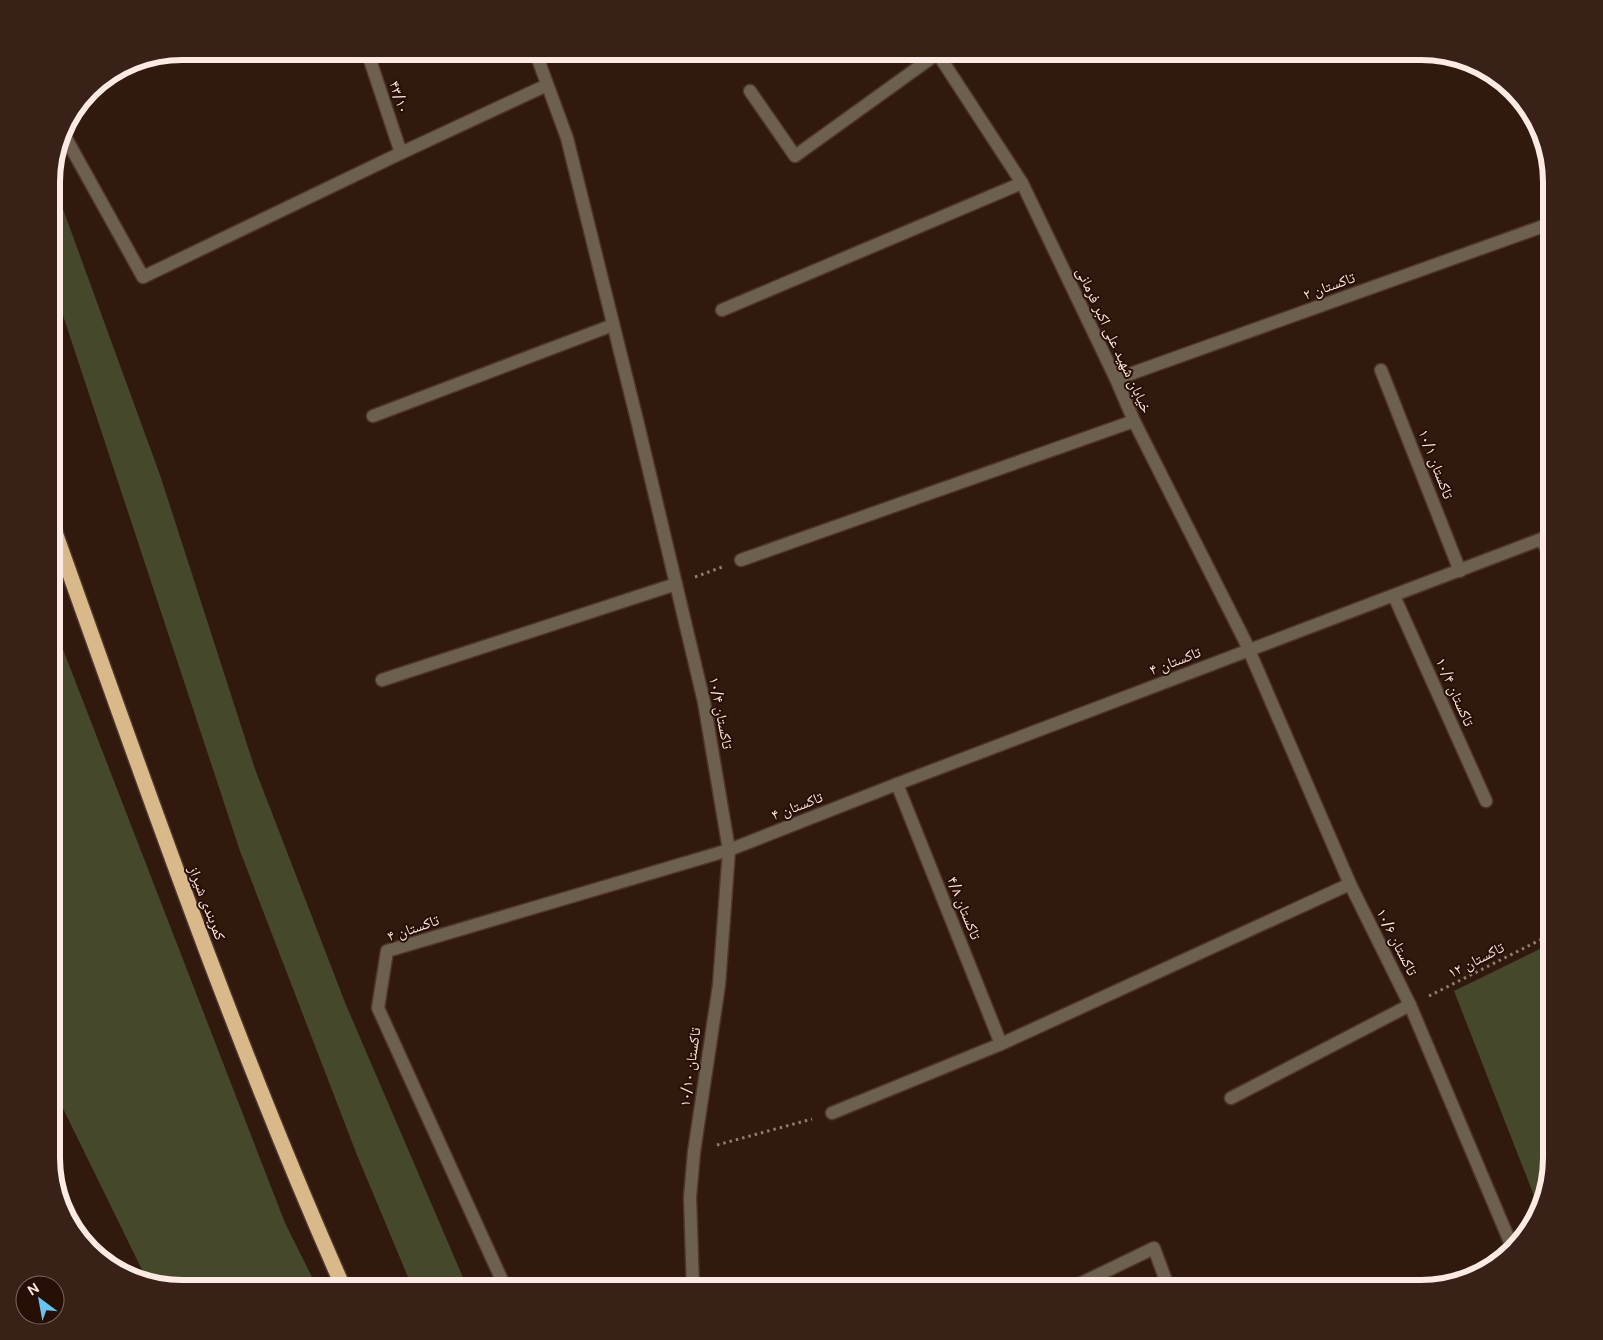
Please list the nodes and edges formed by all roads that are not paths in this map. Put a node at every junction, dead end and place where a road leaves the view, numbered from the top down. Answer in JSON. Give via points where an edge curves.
{"nodes":[{"id":1,"x":370,"y":60,"type":"edge"},
{"id":2,"x":538,"y":60,"type":"edge"},
{"id":3,"x":927,"y":60,"type":"edge"},
{"id":4,"x":943,"y":60,"type":"edge"},
{"id":5,"x":547,"y":84,"type":"junction"},
{"id":6,"x":750,"y":91,"type":"dead end"},
{"id":7,"x":67,"y":141,"type":"edge"},
{"id":8,"x":401,"y":153,"type":"junction"},
{"id":9,"x":1022,"y":183,"type":"junction"},
{"id":10,"x":1543,"y":226,"type":"edge"},
{"id":11,"x":722,"y":310,"type":"dead end"},
{"id":12,"x":613,"y":325,"type":"junction"},
{"id":13,"x":1381,"y":370,"type":"dead end"},
{"id":14,"x":1116,"y":379,"type":"junction"},
{"id":15,"x":373,"y":416,"type":"dead end"},
{"id":16,"x":1134,"y":421,"type":"junction"},
{"id":17,"x":1543,"y":539,"type":"edge"},
{"id":18,"x":60,"y":546,"type":"edge"},
{"id":19,"x":741,"y":560,"type":"road end"},
{"id":20,"x":1460,"y":571,"type":"junction"},
{"id":21,"x":676,"y":584,"type":"junction"},
{"id":22,"x":1394,"y":596,"type":"junction"},
{"id":23,"x":1249,"y":651,"type":"junction"},
{"id":24,"x":382,"y":680,"type":"dead end"},
{"id":25,"x":897,"y":784,"type":"junction"},
{"id":26,"x":1486,"y":801,"type":"dead end"},
{"id":27,"x":729,"y":850,"type":"junction"},
{"id":28,"x":1350,"y":884,"type":"junction"},
{"id":29,"x":1410,"y":1005,"type":"junction"},
{"id":30,"x":1002,"y":1044,"type":"junction"},
{"id":31,"x":1230,"y":1098,"type":"dead end"},
{"id":32,"x":832,"y":1113,"type":"road end"},
{"id":33,"x":1510,"y":1241,"type":"edge"},
{"id":34,"x":340,"y":1280,"type":"edge"},
{"id":35,"x":502,"y":1280,"type":"edge"},
{"id":36,"x":693,"y":1280,"type":"edge"},
{"id":37,"x":1088,"y":1280,"type":"edge"},
{"id":38,"x":1166,"y":1280,"type":"edge"}],
"edges":[{"from":1,"to":8,"type":"street","name":"۴۳/۱۰"},
{"from":2,"to":5,"type":"street","name":"تاکستان ۱۰/۴"},
{"from":3,"to":6,"type":"street","via":[[795,156]]},
{"from":4,"to":9,"type":"street","name":"خیابان شهید علی اکبر فرمانی"},
{"from":5,"to":8,"type":"street"},
{"from":5,"to":12,"type":"street","name":"تاکستان ۱۰/۴","via":[[567,138]]},
{"from":7,"to":8,"type":"street","via":[[143,277]]},
{"from":9,"to":11,"type":"street"},
{"from":9,"to":14,"type":"street","name":"خیابان شهید علی اکبر فرمانی"},
{"from":10,"to":14,"type":"street","name":"تاکستان ۲"},
{"from":12,"to":15,"type":"street"},
{"from":12,"to":21,"type":"street","name":"تاکستان ۱۰/۴"},
{"from":13,"to":20,"type":"street","name":"تاکستان ۱۰/۱"},
{"from":14,"to":16,"type":"street","name":"خیابان شهید علی اکبر فرمانی"},
{"from":16,"to":19,"type":"street"},
{"from":16,"to":23,"type":"street","name":"خیابان شهید علی اکبر فرمانی"},
{"from":17,"to":20,"type":"street","name":"تاکستان ۴"},
{"from":18,"to":34,"type":"highway","name":"کمربندی شیراز","via":[[190,910],[307,1206]]},
{"from":20,"to":22,"type":"street","name":"تاکستان ۴"},
{"from":21,"to":24,"type":"street"},
{"from":21,"to":27,"type":"street","name":"تاکستان ۱۰/۴","via":[[704,702]]},
{"from":22,"to":23,"type":"street","name":"تاکستان ۴"},
{"from":22,"to":26,"type":"street","name":"تاکستان ۱۰/۴"},
{"from":23,"to":25,"type":"street","name":"تاکستان ۴"},
{"from":23,"to":28,"type":"street","name":"تاکستان ۱۰/۶"},
{"from":25,"to":27,"type":"street","name":"تاکستان ۴"},
{"from":25,"to":30,"type":"street","name":"تاکستان ۴/۸"},
{"from":27,"to":35,"type":"street","name":"تاکستان ۴","via":[[387,951],[378,1008]]},
{"from":27,"to":36,"type":"street","name":"تاکستان ۱۰/۱۰","via":[[719,986],[690,1197]]},
{"from":28,"to":29,"type":"street","name":"تاکستان ۱۰/۶"},
{"from":28,"to":30,"type":"street"},
{"from":29,"to":31,"type":"street"},
{"from":29,"to":33,"type":"street","name":"تاکستان ۱۰/۶"},
{"from":30,"to":32,"type":"street"},
{"from":37,"to":38,"type":"street","via":[[1154,1248]]}]}
